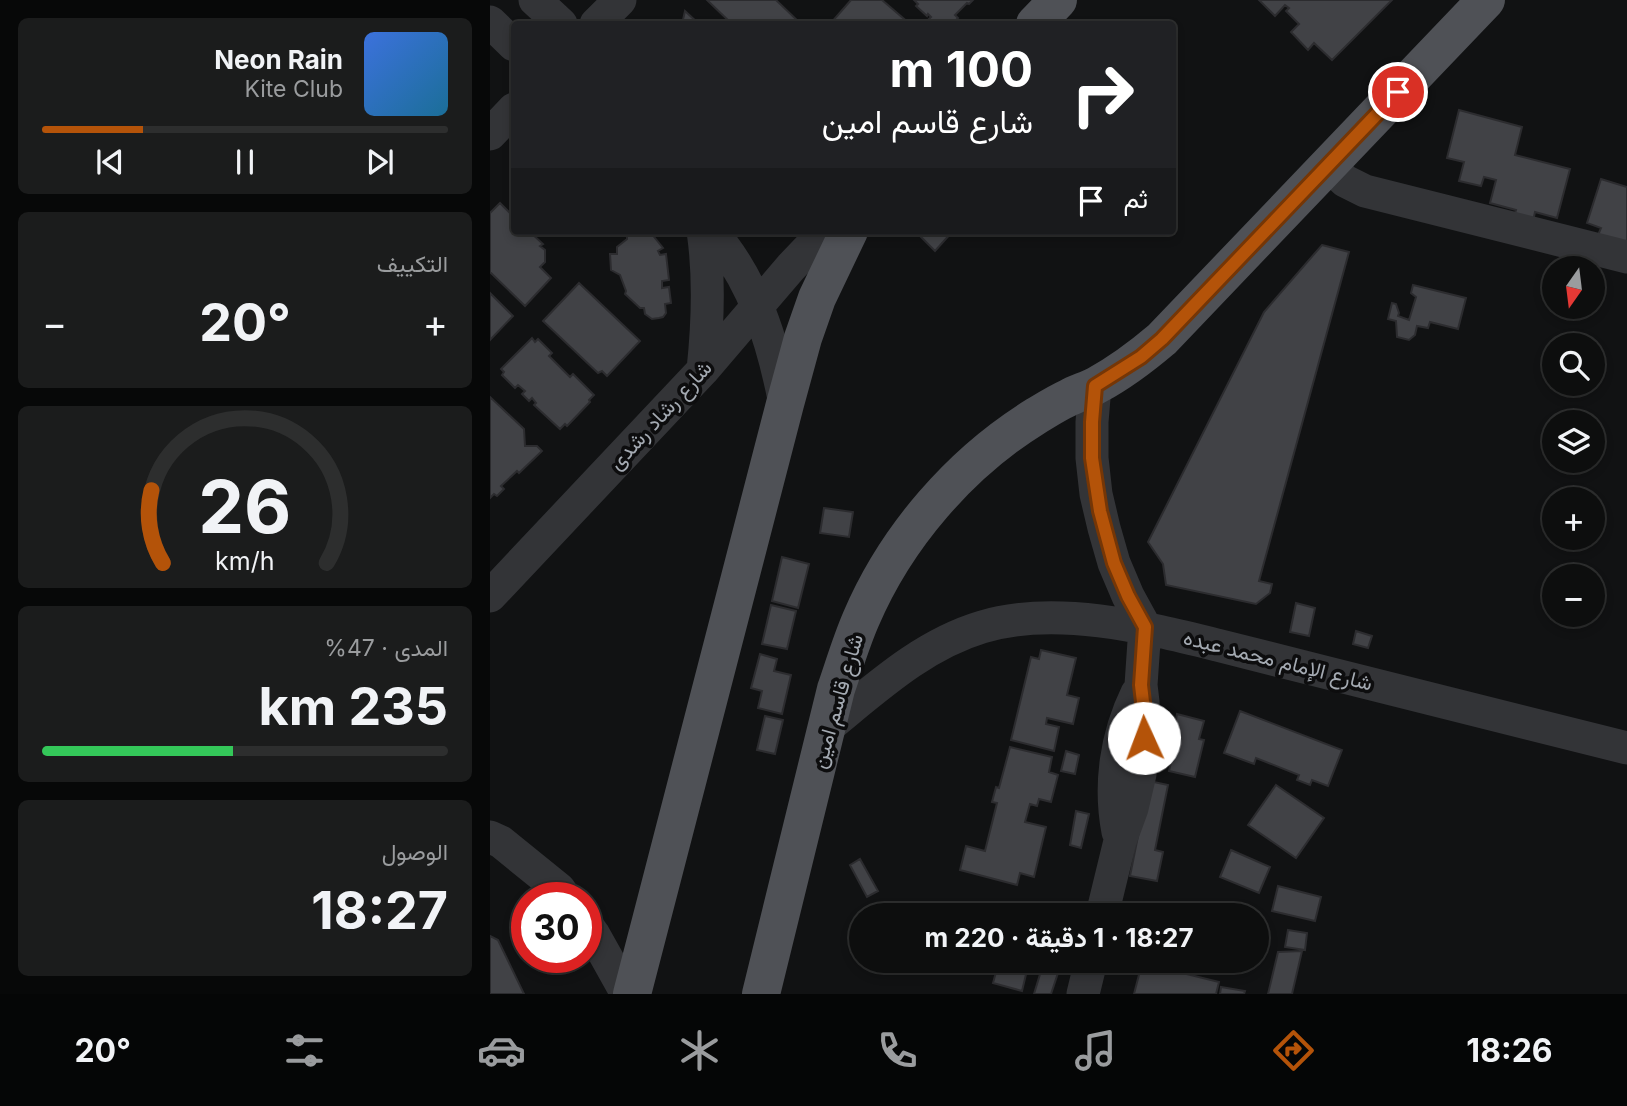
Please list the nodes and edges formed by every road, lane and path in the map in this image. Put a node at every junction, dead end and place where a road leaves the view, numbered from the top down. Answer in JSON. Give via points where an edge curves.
{"nodes":[{"id":1,"x":535,"y":0,"type":"edge"},
{"id":2,"x":620,"y":0,"type":"edge"},
{"id":3,"x":1058,"y":0,"type":"edge"},
{"id":4,"x":1486,"y":0,"type":"edge"},
{"id":5,"x":558,"y":21,"type":"edge"},
{"id":6,"x":599,"y":21,"type":"edge"},
{"id":7,"x":1038,"y":21,"type":"edge"},
{"id":8,"x":490,"y":22,"type":"edge"},
{"id":9,"x":511,"y":41,"type":"edge"},
{"id":10,"x":511,"y":111,"type":"edge"},
{"id":11,"x":490,"y":134,"type":"edge"},
{"id":12,"x":1328,"y":165,"type":"junction"},
{"id":13,"x":704,"y":235,"type":"edge"},
{"id":14,"x":714,"y":235,"type":"edge"},
{"id":15,"x":823,"y":235,"type":"edge"},
{"id":16,"x":847,"y":235,"type":"edge"},
{"id":17,"x":1627,"y":257,"type":"edge"},
{"id":18,"x":757,"y":306,"type":"junction"},
{"id":19,"x":703,"y":370,"type":"junction"},
{"id":20,"x":1095,"y":386,"type":"junction"},
{"id":21,"x":785,"y":404,"type":"junction"},
{"id":22,"x":490,"y":596,"type":"edge"},
{"id":23,"x":1145,"y":627,"type":"junction"},
{"id":24,"x":828,"y":727,"type":"junction"},
{"id":25,"x":1627,"y":748,"type":"edge"},
{"id":26,"x":490,"y":837,"type":"edge"},
{"id":27,"x":550,"y":882,"type":"edge"},
{"id":28,"x":1105,"y":903,"type":"edge"},
{"id":29,"x":602,"y":949,"type":"edge"},
{"id":30,"x":1088,"y":973,"type":"edge"},
{"id":31,"x":626,"y":994,"type":"edge"},
{"id":32,"x":632,"y":994,"type":"edge"},
{"id":33,"x":761,"y":994,"type":"edge"},
{"id":34,"x":1083,"y":994,"type":"edge"}],
"edges":[{"from":1,"to":5,"type":"street"},
{"from":2,"to":6,"type":"street"},
{"from":3,"to":7,"type":"main road"},
{"from":4,"to":12,"type":"main road","name":"شارع قاسم امين"},
{"from":8,"to":9,"type":"street"},
{"from":10,"to":11,"type":"street"},
{"from":12,"to":17,"type":"street","via":[[1365,191]]},
{"from":12,"to":20,"type":"main road","name":"شارع قاسم امين","via":[[1162,339]]},
{"from":13,"to":19,"type":"street","via":[[708,295]]},
{"from":14,"to":18,"type":"street","via":[[742,273]]},
{"from":15,"to":18,"type":"street","name":"شارع رشاد رشدى"},
{"from":16,"to":21,"type":"main road","via":[[817,298]]},
{"from":18,"to":19,"type":"street","name":"شارع رشاد رشدى"},
{"from":18,"to":21,"type":"street"},
{"from":19,"to":22,"type":"street","name":"شارع رشاد رشدى"},
{"from":20,"to":23,"type":"street","via":[[1092,458],[1099,505],[1114,563]]},
{"from":20,"to":24,"type":"main road","name":"شارع قاسم امين","via":[[1066,398],[1002,440],[921,520],[861,618]]},
{"from":21,"to":32,"type":"main road"},
{"from":23,"to":24,"type":"street","name":"شارع الإمام محمد عبده","via":[[1055,617],[984,626],[919,655]]},
{"from":23,"to":25,"type":"street","name":"شارع الإمام محمد عبده"},
{"from":23,"to":28,"type":"street","via":[[1144,720],[1130,754],[1135,800]]},
{"from":24,"to":33,"type":"main road","name":"شارع قاسم امين"},
{"from":26,"to":27,"type":"street"},
{"from":29,"to":31,"type":"street"},
{"from":30,"to":34,"type":"street"}]}
